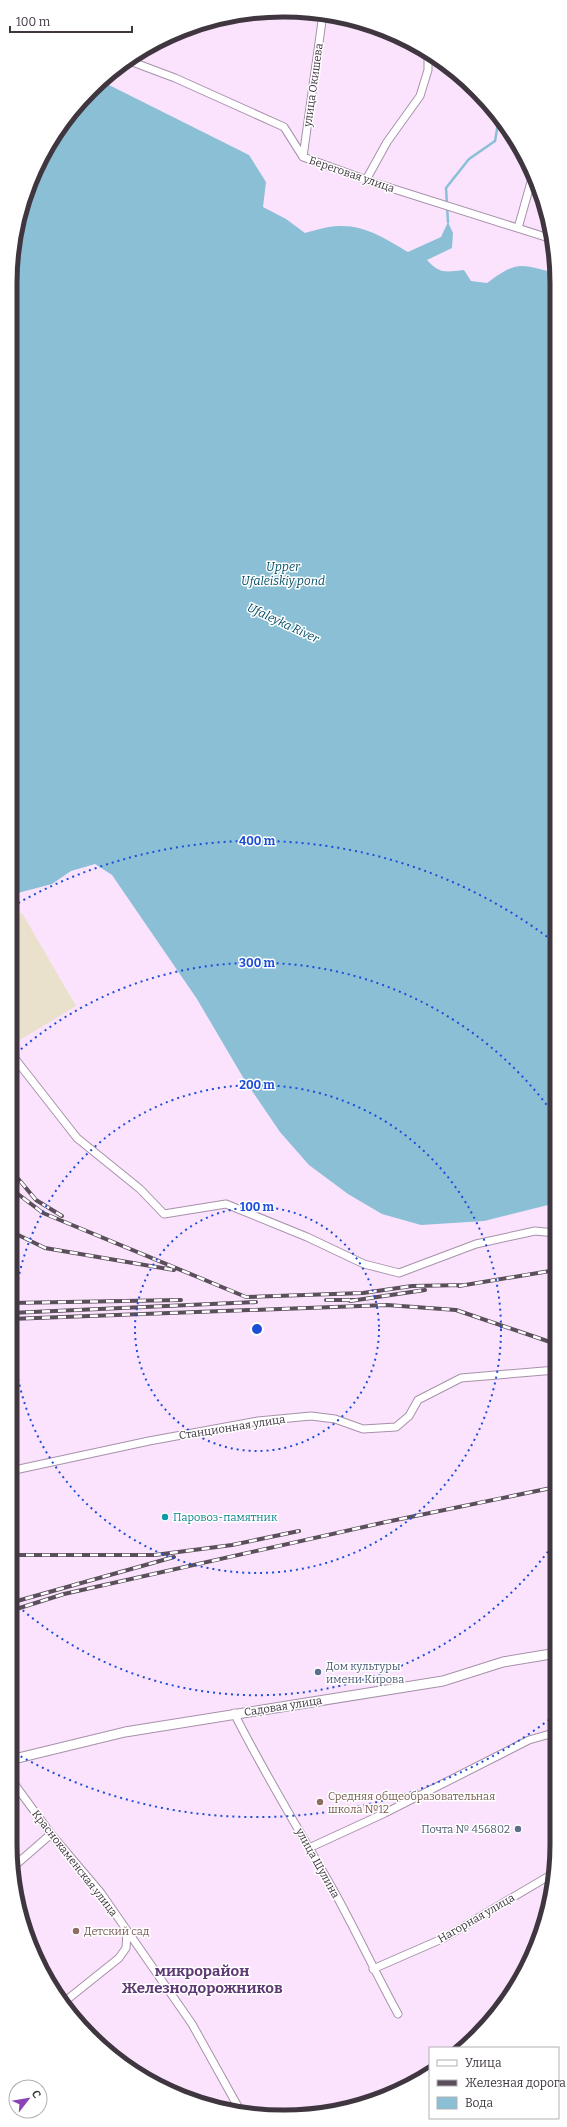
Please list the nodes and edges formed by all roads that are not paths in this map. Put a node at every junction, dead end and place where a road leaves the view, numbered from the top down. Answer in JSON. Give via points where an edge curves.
{"nodes":[{"id":1,"x":322,"y":20,"type":"edge"},
{"id":2,"x":428,"y":60,"type":"edge"},
{"id":3,"x":134,"y":63,"type":"edge"},
{"id":4,"x":303,"y":157,"type":"junction"},
{"id":5,"x":366,"y":180,"type":"junction"},
{"id":6,"x":531,"y":184,"type":"edge"},
{"id":7,"x":518,"y":228,"type":"junction"},
{"id":8,"x":546,"y":237,"type":"edge"},
{"id":9,"x":17,"y":1061,"type":"edge"},
{"id":10,"x":550,"y":1233,"type":"edge"},
{"id":11,"x":550,"y":1371,"type":"edge"},
{"id":12,"x":17,"y":1469,"type":"edge"},
{"id":13,"x":550,"y":1654,"type":"edge"},
{"id":14,"x":234,"y":1713,"type":"junction"},
{"id":15,"x":550,"y":1734,"type":"edge"},
{"id":16,"x":17,"y":1758,"type":"edge"},
{"id":17,"x":17,"y":1788,"type":"edge"},
{"id":18,"x":51,"y":1834,"type":"junction"},
{"id":19,"x":309,"y":1848,"type":"junction"},
{"id":20,"x":18,"y":1863,"type":"edge"},
{"id":21,"x":548,"y":1876,"type":"edge"},
{"id":22,"x":127,"y":1932,"type":"junction"},
{"id":23,"x":373,"y":1969,"type":"junction"},
{"id":24,"x":67,"y":1999,"type":"edge"},
{"id":25,"x":398,"y":2014,"type":"dead end"},
{"id":26,"x":238,"y":2106,"type":"edge"}],
"edges":[{"from":1,"to":4,"type":"street","name":"улица Окишева"},
{"from":2,"to":5,"type":"street","via":[[428,70],[420,96],[387,142]]},
{"from":3,"to":4,"type":"street","name":"Береговая улица","via":[[175,78],[284,127]]},
{"from":4,"to":5,"type":"street","name":"Береговая улица"},
{"from":5,"to":7,"type":"street","name":"Береговая улица"},
{"from":6,"to":7,"type":"street"},
{"from":7,"to":8,"type":"street","name":"Береговая улица"},
{"from":9,"to":10,"type":"street","via":[[77,1138],[140,1190],[164,1214],[226,1204],[307,1237],[364,1264],[399,1274],[476,1244],[535,1232]]},
{"from":11,"to":12,"type":"street","name":"Станционная улица","via":[[461,1378],[418,1400],[409,1416],[396,1427],[363,1430],[335,1419],[311,1416],[258,1421]]},
{"from":13,"to":14,"type":"street","name":"Садовая улица","via":[[503,1662],[443,1681]]},
{"from":14,"to":16,"type":"street","name":"Садовая улица","via":[[125,1732]]},
{"from":14,"to":19,"type":"street","name":"улица Шулина","via":[[260,1766]]},
{"from":15,"to":19,"type":"street","via":[[529,1740],[385,1813]]},
{"from":17,"to":18,"type":"street","name":"Краснокаменская улица"},
{"from":18,"to":20,"type":"street"},
{"from":18,"to":22,"type":"street","name":"Краснокаменская улица","via":[[101,1893]]},
{"from":19,"to":23,"type":"street","name":"улица Шулина","via":[[355,1930]]},
{"from":21,"to":23,"type":"street","name":"Нагорная улица","via":[[444,1938]]},
{"from":22,"to":24,"type":"street","via":[[126,1948],[119,1958]]},
{"from":22,"to":26,"type":"street","name":"Краснокаменская улица","via":[[192,2024]]},
{"from":23,"to":25,"type":"street","name":"улица Шулина"}]}
